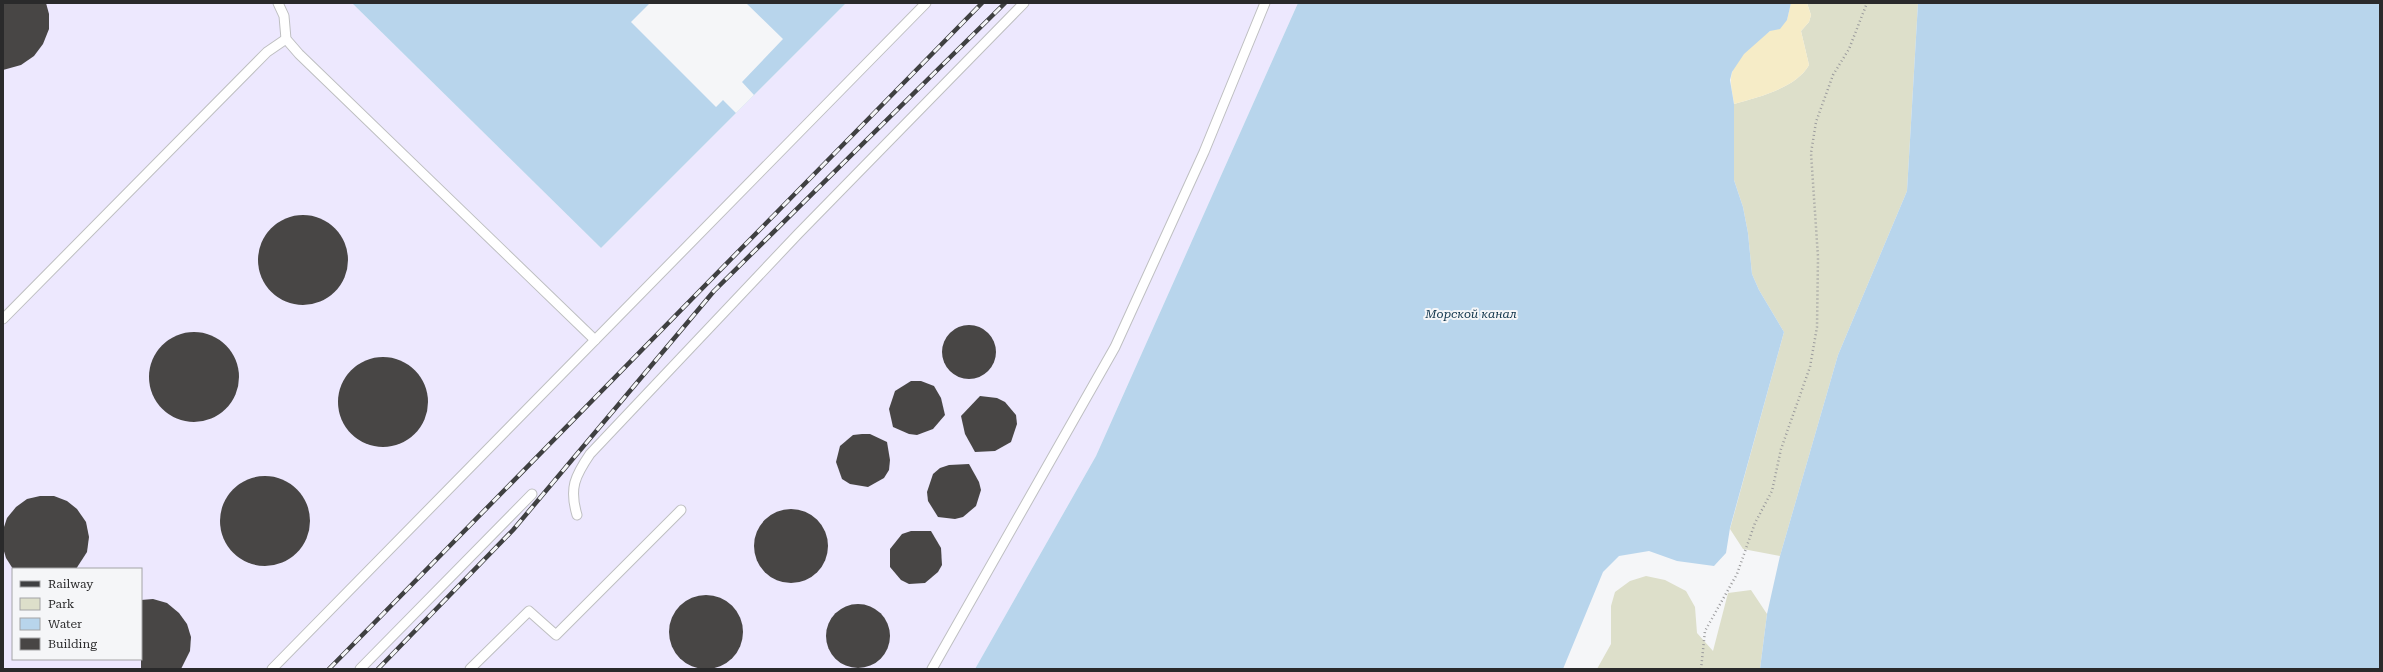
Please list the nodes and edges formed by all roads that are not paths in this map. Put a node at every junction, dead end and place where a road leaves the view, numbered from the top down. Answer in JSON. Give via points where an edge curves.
{"nodes":[{"id":1,"x":278,"y":3,"type":"edge"},
{"id":2,"x":926,"y":3,"type":"edge"},
{"id":3,"x":1024,"y":3,"type":"edge"},
{"id":4,"x":1265,"y":3,"type":"edge"},
{"id":5,"x":286,"y":39,"type":"junction"},
{"id":6,"x":3,"y":319,"type":"edge"},
{"id":7,"x":595,"y":340,"type":"junction"},
{"id":8,"x":532,"y":494,"type":"dead end"},
{"id":9,"x":681,"y":510,"type":"dead end"},
{"id":10,"x":577,"y":515,"type":"dead end"},
{"id":11,"x":272,"y":669,"type":"edge"},
{"id":12,"x":360,"y":669,"type":"edge"},
{"id":13,"x":470,"y":669,"type":"edge"},
{"id":14,"x":932,"y":669,"type":"edge"}],
"edges":[{"from":1,"to":5,"type":"lane","via":[[284,16]]},
{"from":2,"to":7,"type":"lane"},
{"from":3,"to":10,"type":"lane","via":[[793,240],[590,454],[577,474],[572,497]]},
{"from":4,"to":14,"type":"lane","via":[[1204,152],[1115,348]]},
{"from":5,"to":6,"type":"lane","via":[[267,52]]},
{"from":5,"to":7,"type":"lane"},
{"from":7,"to":11,"type":"lane"},
{"from":8,"to":12,"type":"lane"},
{"from":9,"to":13,"type":"lane","via":[[556,635],[530,611]]}]}
